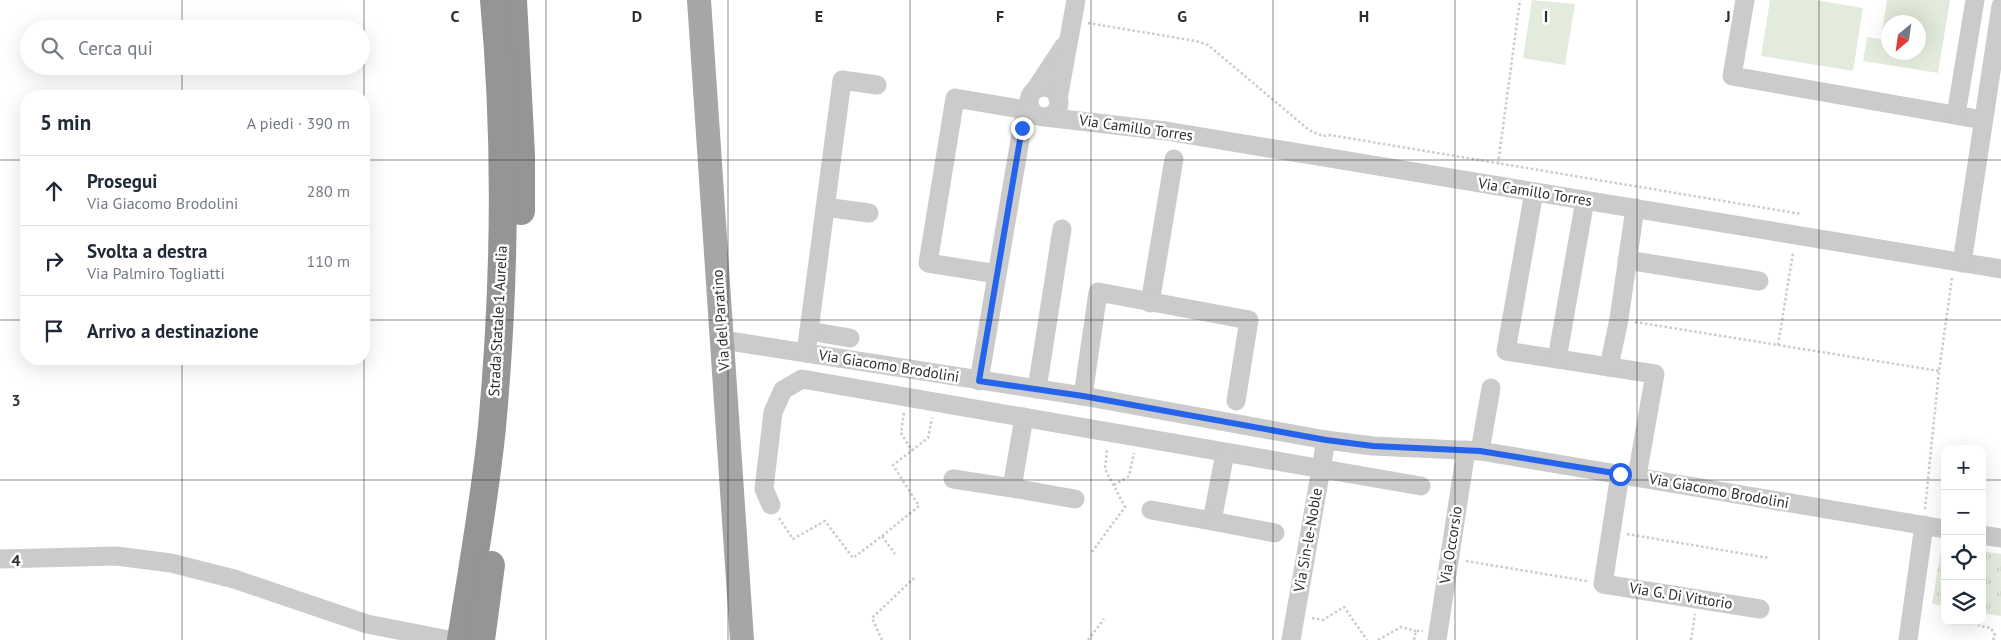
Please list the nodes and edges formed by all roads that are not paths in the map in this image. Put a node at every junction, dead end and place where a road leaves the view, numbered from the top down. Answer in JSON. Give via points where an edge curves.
{"nodes":[{"id":1,"x":494,"y":0,"type":"edge"},
{"id":2,"x":513,"y":0,"type":"edge"},
{"id":3,"x":700,"y":0,"type":"edge"},
{"id":4,"x":1076,"y":0,"type":"edge"},
{"id":5,"x":1745,"y":0,"type":"edge"},
{"id":6,"x":1976,"y":0,"type":"edge"},
{"id":7,"x":2001,"y":6,"type":"edge"},
{"id":8,"x":1068,"y":39,"type":"junction"},
{"id":9,"x":877,"y":85,"type":"dead end"},
{"id":10,"x":1053,"y":110,"type":"junction"},
{"id":11,"x":1956,"y":116,"type":"junction"},
{"id":12,"x":1983,"y":120,"type":"junction"},
{"id":13,"x":1174,"y":159,"type":"dead end"},
{"id":14,"x":1534,"y":192,"type":"junction"},
{"id":15,"x":1585,"y":200,"type":"junction"},
{"id":16,"x":825,"y":207,"type":"junction"},
{"id":17,"x":1635,"y":208,"type":"junction"},
{"id":18,"x":869,"y":213,"type":"dead end"},
{"id":19,"x":1062,"y":229,"type":"dead end"},
{"id":20,"x":1627,"y":260,"type":"junction"},
{"id":21,"x":1958,"y":262,"type":"junction"},
{"id":22,"x":2001,"y":269,"type":"edge"},
{"id":23,"x":997,"y":274,"type":"junction"},
{"id":24,"x":1759,"y":281,"type":"dead end"},
{"id":25,"x":1150,"y":303,"type":"junction"},
{"id":26,"x":809,"y":331,"type":"junction"},
{"id":27,"x":850,"y":338,"type":"dead end"},
{"id":28,"x":723,"y":340,"type":"junction"},
{"id":29,"x":806,"y":353,"type":"junction"},
{"id":30,"x":1557,"y":359,"type":"junction"},
{"id":31,"x":1609,"y":367,"type":"junction"},
{"id":32,"x":926,"y":372,"type":"junction"},
{"id":33,"x":979,"y":381,"type":"junction"},
{"id":34,"x":1491,"y":388,"type":"dead end"},
{"id":35,"x":1037,"y":389,"type":"junction"},
{"id":36,"x":1083,"y":396,"type":"junction"},
{"id":37,"x":921,"y":399,"type":"junction"},
{"id":38,"x":1236,"y":401,"type":"dead end"},
{"id":39,"x":1128,"y":404,"type":"junction"},
{"id":40,"x":1024,"y":418,"type":"junction"},
{"id":41,"x":1123,"y":435,"type":"junction"},
{"id":42,"x":1326,"y":440,"type":"junction"},
{"id":43,"x":1473,"y":451,"type":"junction"},
{"id":44,"x":1225,"y":452,"type":"junction"},
{"id":45,"x":1321,"y":469,"type":"junction"},
{"id":46,"x":1629,"y":475,"type":"junction"},
{"id":47,"x":953,"y":479,"type":"dead end"},
{"id":48,"x":1421,"y":486,"type":"dead end"},
{"id":49,"x":1012,"y":488,"type":"junction"},
{"id":50,"x":1075,"y":499,"type":"dead end"},
{"id":51,"x":771,"y":505,"type":"road end"},
{"id":52,"x":1150,"y":510,"type":"dead end"},
{"id":53,"x":1212,"y":522,"type":"junction"},
{"id":54,"x":1924,"y":525,"type":"junction"},
{"id":55,"x":1941,"y":528,"type":"edge"},
{"id":56,"x":1275,"y":533,"type":"dead end"},
{"id":57,"x":1986,"y":536,"type":"edge"},
{"id":58,"x":2001,"y":538,"type":"edge"},
{"id":59,"x":0,"y":559,"type":"edge"},
{"id":60,"x":476,"y":607,"type":"junction"},
{"id":61,"x":1760,"y":609,"type":"dead end"},
{"id":62,"x":449,"y":640,"type":"edge"},
{"id":63,"x":461,"y":640,"type":"edge"},
{"id":64,"x":481,"y":640,"type":"edge"},
{"id":65,"x":742,"y":640,"type":"edge"},
{"id":66,"x":1291,"y":640,"type":"edge"},
{"id":67,"x":1437,"y":640,"type":"edge"},
{"id":68,"x":1908,"y":640,"type":"edge"}],
"edges":[{"from":1,"to":60,"type":"highway","name":"Strada Statale 1 Aurelia","via":[[502,154],[502,276]]},
{"from":2,"to":60,"type":"highway","name":"Strada Statale 1 Aurelia","via":[[521,154],[520,278],[510,432]]},
{"from":3,"to":28,"type":"main road","name":"Via del Paratino"},
{"from":4,"to":8,"type":"street"},
{"from":5,"to":11,"type":"street","via":[[1732,76]]},
{"from":6,"to":11,"type":"street"},
{"from":7,"to":12,"type":"street"},
{"from":8,"to":10,"type":"street"},
{"from":8,"to":10,"type":"street","via":[[1030,98]]},
{"from":9,"to":16,"type":"street","via":[[842,80]]},
{"from":10,"to":14,"type":"street","name":"Via Camillo Torres"},
{"from":10,"to":23,"type":"street","via":[[1026,116]]},
{"from":10,"to":23,"type":"street","name":"Via Camillo Torres","via":[[955,98],[928,263]]},
{"from":11,"to":12,"type":"street"},
{"from":12,"to":21,"type":"street"},
{"from":13,"to":25,"type":"street"},
{"from":14,"to":15,"type":"street","name":"Via Camillo Torres"},
{"from":14,"to":30,"type":"street","via":[[1506,350]]},
{"from":15,"to":17,"type":"street","name":"Via Camillo Torres"},
{"from":15,"to":30,"type":"street"},
{"from":16,"to":18,"type":"street"},
{"from":16,"to":26,"type":"street"},
{"from":17,"to":20,"type":"street"},
{"from":17,"to":21,"type":"street","name":"Via Camillo Torres"},
{"from":19,"to":35,"type":"street"},
{"from":20,"to":24,"type":"street"},
{"from":20,"to":31,"type":"street"},
{"from":21,"to":22,"type":"street","name":"Via Camillo Torres"},
{"from":23,"to":33,"type":"street"},
{"from":25,"to":36,"type":"street","via":[[1098,292]]},
{"from":25,"to":38,"type":"street","via":[[1249,320]]},
{"from":26,"to":27,"type":"street"},
{"from":26,"to":29,"type":"street"},
{"from":28,"to":29,"type":"street","name":"Via Giacomo Brodolini"},
{"from":28,"to":65,"type":"main road","name":"Via del Paratino"},
{"from":29,"to":32,"type":"street","name":"Via Giacomo Brodolini"},
{"from":30,"to":31,"type":"street"},
{"from":31,"to":46,"type":"street","via":[[1655,374]]},
{"from":32,"to":33,"type":"street","name":"Via Giacomo Brodolini"},
{"from":32,"to":37,"type":"street"},
{"from":33,"to":35,"type":"street","name":"Via Giacomo Brodolini"},
{"from":34,"to":43,"type":"street","name":"Via Occorsio"},
{"from":35,"to":36,"type":"street","name":"Via Giacomo Brodolini"},
{"from":36,"to":39,"type":"street","name":"Via Giacomo Brodolini"},
{"from":37,"to":40,"type":"street"},
{"from":37,"to":51,"type":"street","via":[[802,380],[783,390],[773,412],[764,489]]},
{"from":39,"to":41,"type":"street"},
{"from":39,"to":42,"type":"street","name":"Via Giacomo Brodolini"},
{"from":40,"to":41,"type":"street"},
{"from":40,"to":49,"type":"street"},
{"from":41,"to":44,"type":"street"},
{"from":42,"to":43,"type":"street","name":"Via Giacomo Brodolini"},
{"from":42,"to":45,"type":"street","name":"Via Sin-le-Noble"},
{"from":43,"to":46,"type":"street","name":"Via Giacomo Brodolini"},
{"from":43,"to":67,"type":"street","name":"Via Occorsio","via":[[1449,558]]},
{"from":44,"to":45,"type":"street"},
{"from":44,"to":53,"type":"street"},
{"from":45,"to":48,"type":"street"},
{"from":45,"to":66,"type":"street","name":"Via Sin-le-Noble"},
{"from":46,"to":54,"type":"street","name":"Via Giacomo Brodolini"},
{"from":46,"to":61,"type":"street","name":"Via G. Di Vittorio","via":[[1603,584]]},
{"from":47,"to":49,"type":"street"},
{"from":49,"to":50,"type":"street"},
{"from":52,"to":53,"type":"street"},
{"from":53,"to":56,"type":"street"},
{"from":54,"to":55,"type":"street","name":"Via Giacomo Brodolini"},
{"from":54,"to":68,"type":"street"},
{"from":57,"to":58,"type":"street"},
{"from":59,"to":62,"type":"street","via":[[116,556],[171,564],[234,579],[367,624]]},
{"from":60,"to":63,"type":"highway","name":"Strada Statale 1 Aurelia"},
{"from":60,"to":64,"type":"highway","name":"Strada Statale 1 Aurelia"}]}
